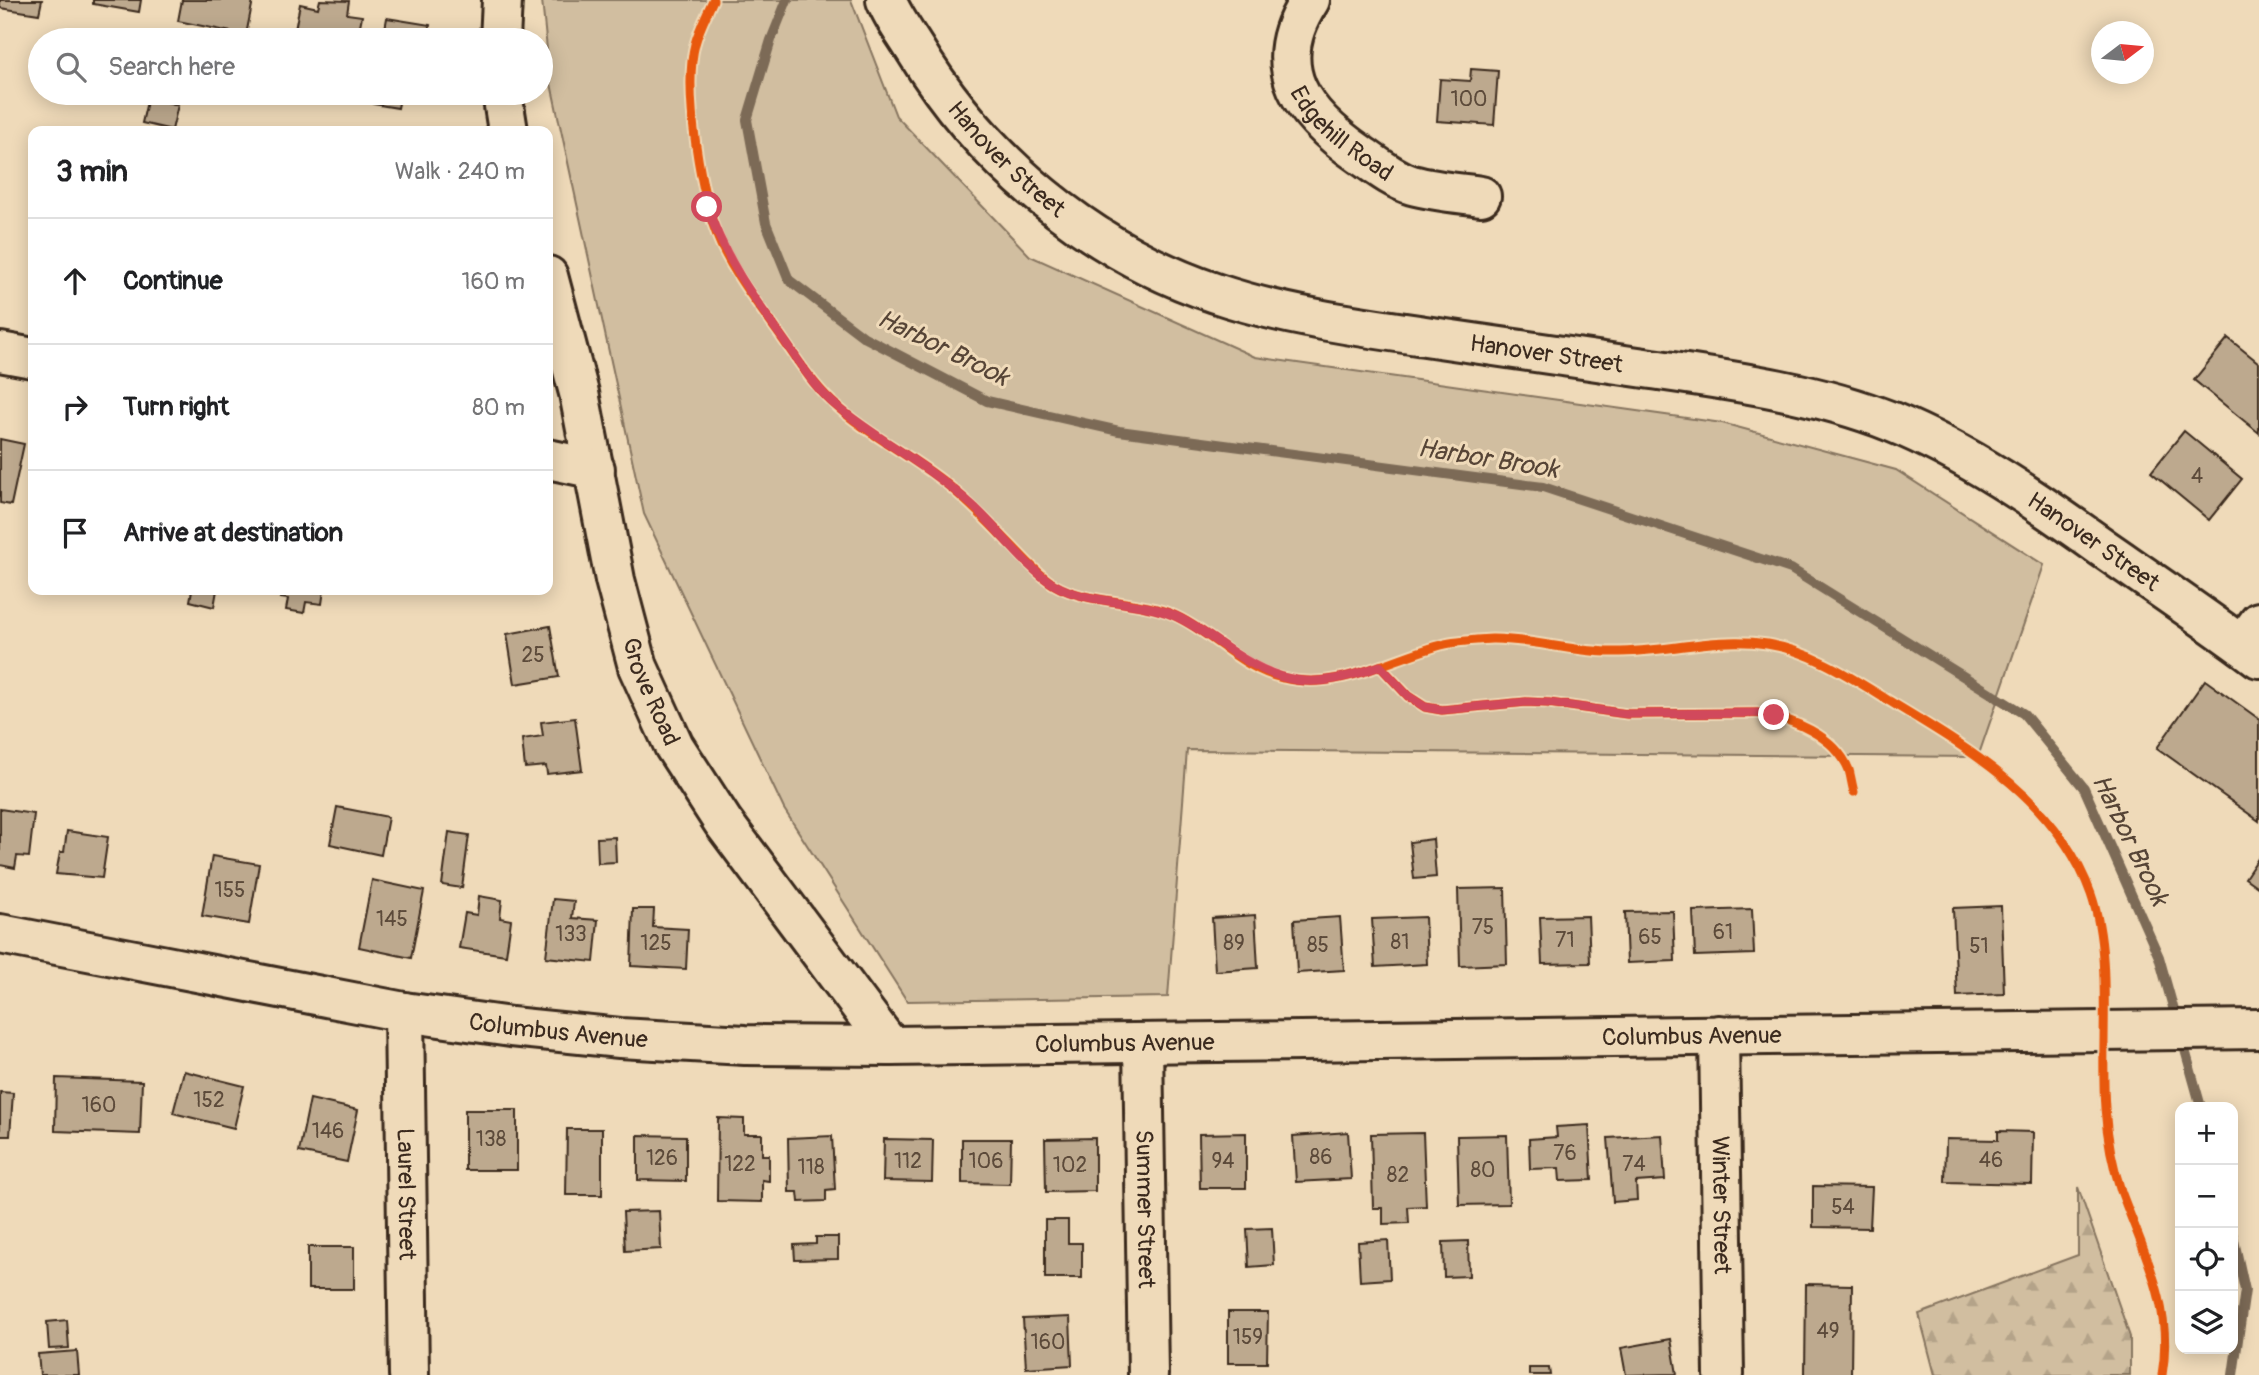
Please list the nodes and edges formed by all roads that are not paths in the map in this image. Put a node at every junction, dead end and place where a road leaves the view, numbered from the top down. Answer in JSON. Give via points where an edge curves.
{"nodes":[{"id":1,"x":502,"y":0,"type":"edge"},
{"id":2,"x":1310,"y":0,"type":"edge"},
{"id":3,"x":887,"y":3,"type":"edge"},
{"id":4,"x":501,"y":28,"type":"edge"},
{"id":5,"x":504,"y":105,"type":"edge"},
{"id":6,"x":507,"y":126,"type":"edge"},
{"id":7,"x":1481,"y":196,"type":"dead end"},
{"id":8,"x":553,"y":294,"type":"edge"},
{"id":9,"x":0,"y":352,"type":"edge"},
{"id":10,"x":28,"y":357,"type":"edge"},
{"id":11,"x":553,"y":460,"type":"edge"},
{"id":12,"x":595,"y":469,"type":"junction"},
{"id":13,"x":2253,"y":642,"type":"edge"},
{"id":14,"x":0,"y":934,"type":"edge"},
{"id":15,"x":404,"y":1012,"type":"junction"},
{"id":16,"x":2245,"y":1029,"type":"edge"},
{"id":17,"x":1719,"y":1035,"type":"junction"},
{"id":18,"x":1143,"y":1043,"type":"junction"},
{"id":19,"x":890,"y":1046,"type":"junction"},
{"id":20,"x":409,"y":1375,"type":"edge"},
{"id":21,"x":1148,"y":1375,"type":"edge"},
{"id":22,"x":1724,"y":1375,"type":"edge"}],
"edges":[{"from":1,"to":4,"type":"street"},
{"from":2,"to":7,"type":"street","name":"Edgehill Road","via":[[1298,18],[1289,52],[1293,80],[1304,104],[1345,144],[1391,175],[1410,184]]},
{"from":3,"to":13,"type":"street","name":"Hanover Street","via":[[928,71],[976,135],[1030,187],[1083,227],[1145,264],[1214,293],[1281,311],[1359,327],[1804,394],[1892,422],[1978,464]]},
{"from":5,"to":6,"type":"street"},
{"from":8,"to":12,"type":"street","name":"Grove Road"},
{"from":9,"to":10,"type":"street"},
{"from":11,"to":12,"type":"street"},
{"from":12,"to":19,"type":"street","name":"Grove Road","via":[[615,580],[638,667],[674,746],[723,822]]},
{"from":14,"to":15,"type":"street","name":"Columbus Avenue"},
{"from":15,"to":19,"type":"street","name":"Columbus Avenue","via":[[620,1038]]},
{"from":15,"to":20,"type":"street","name":"Laurel Street"},
{"from":16,"to":17,"type":"street","name":"Columbus Avenue"},
{"from":17,"to":18,"type":"street","name":"Columbus Avenue"},
{"from":17,"to":22,"type":"street","name":"Winter Street"},
{"from":18,"to":19,"type":"street","name":"Columbus Avenue"},
{"from":18,"to":21,"type":"street","name":"Summer Street"}]}
